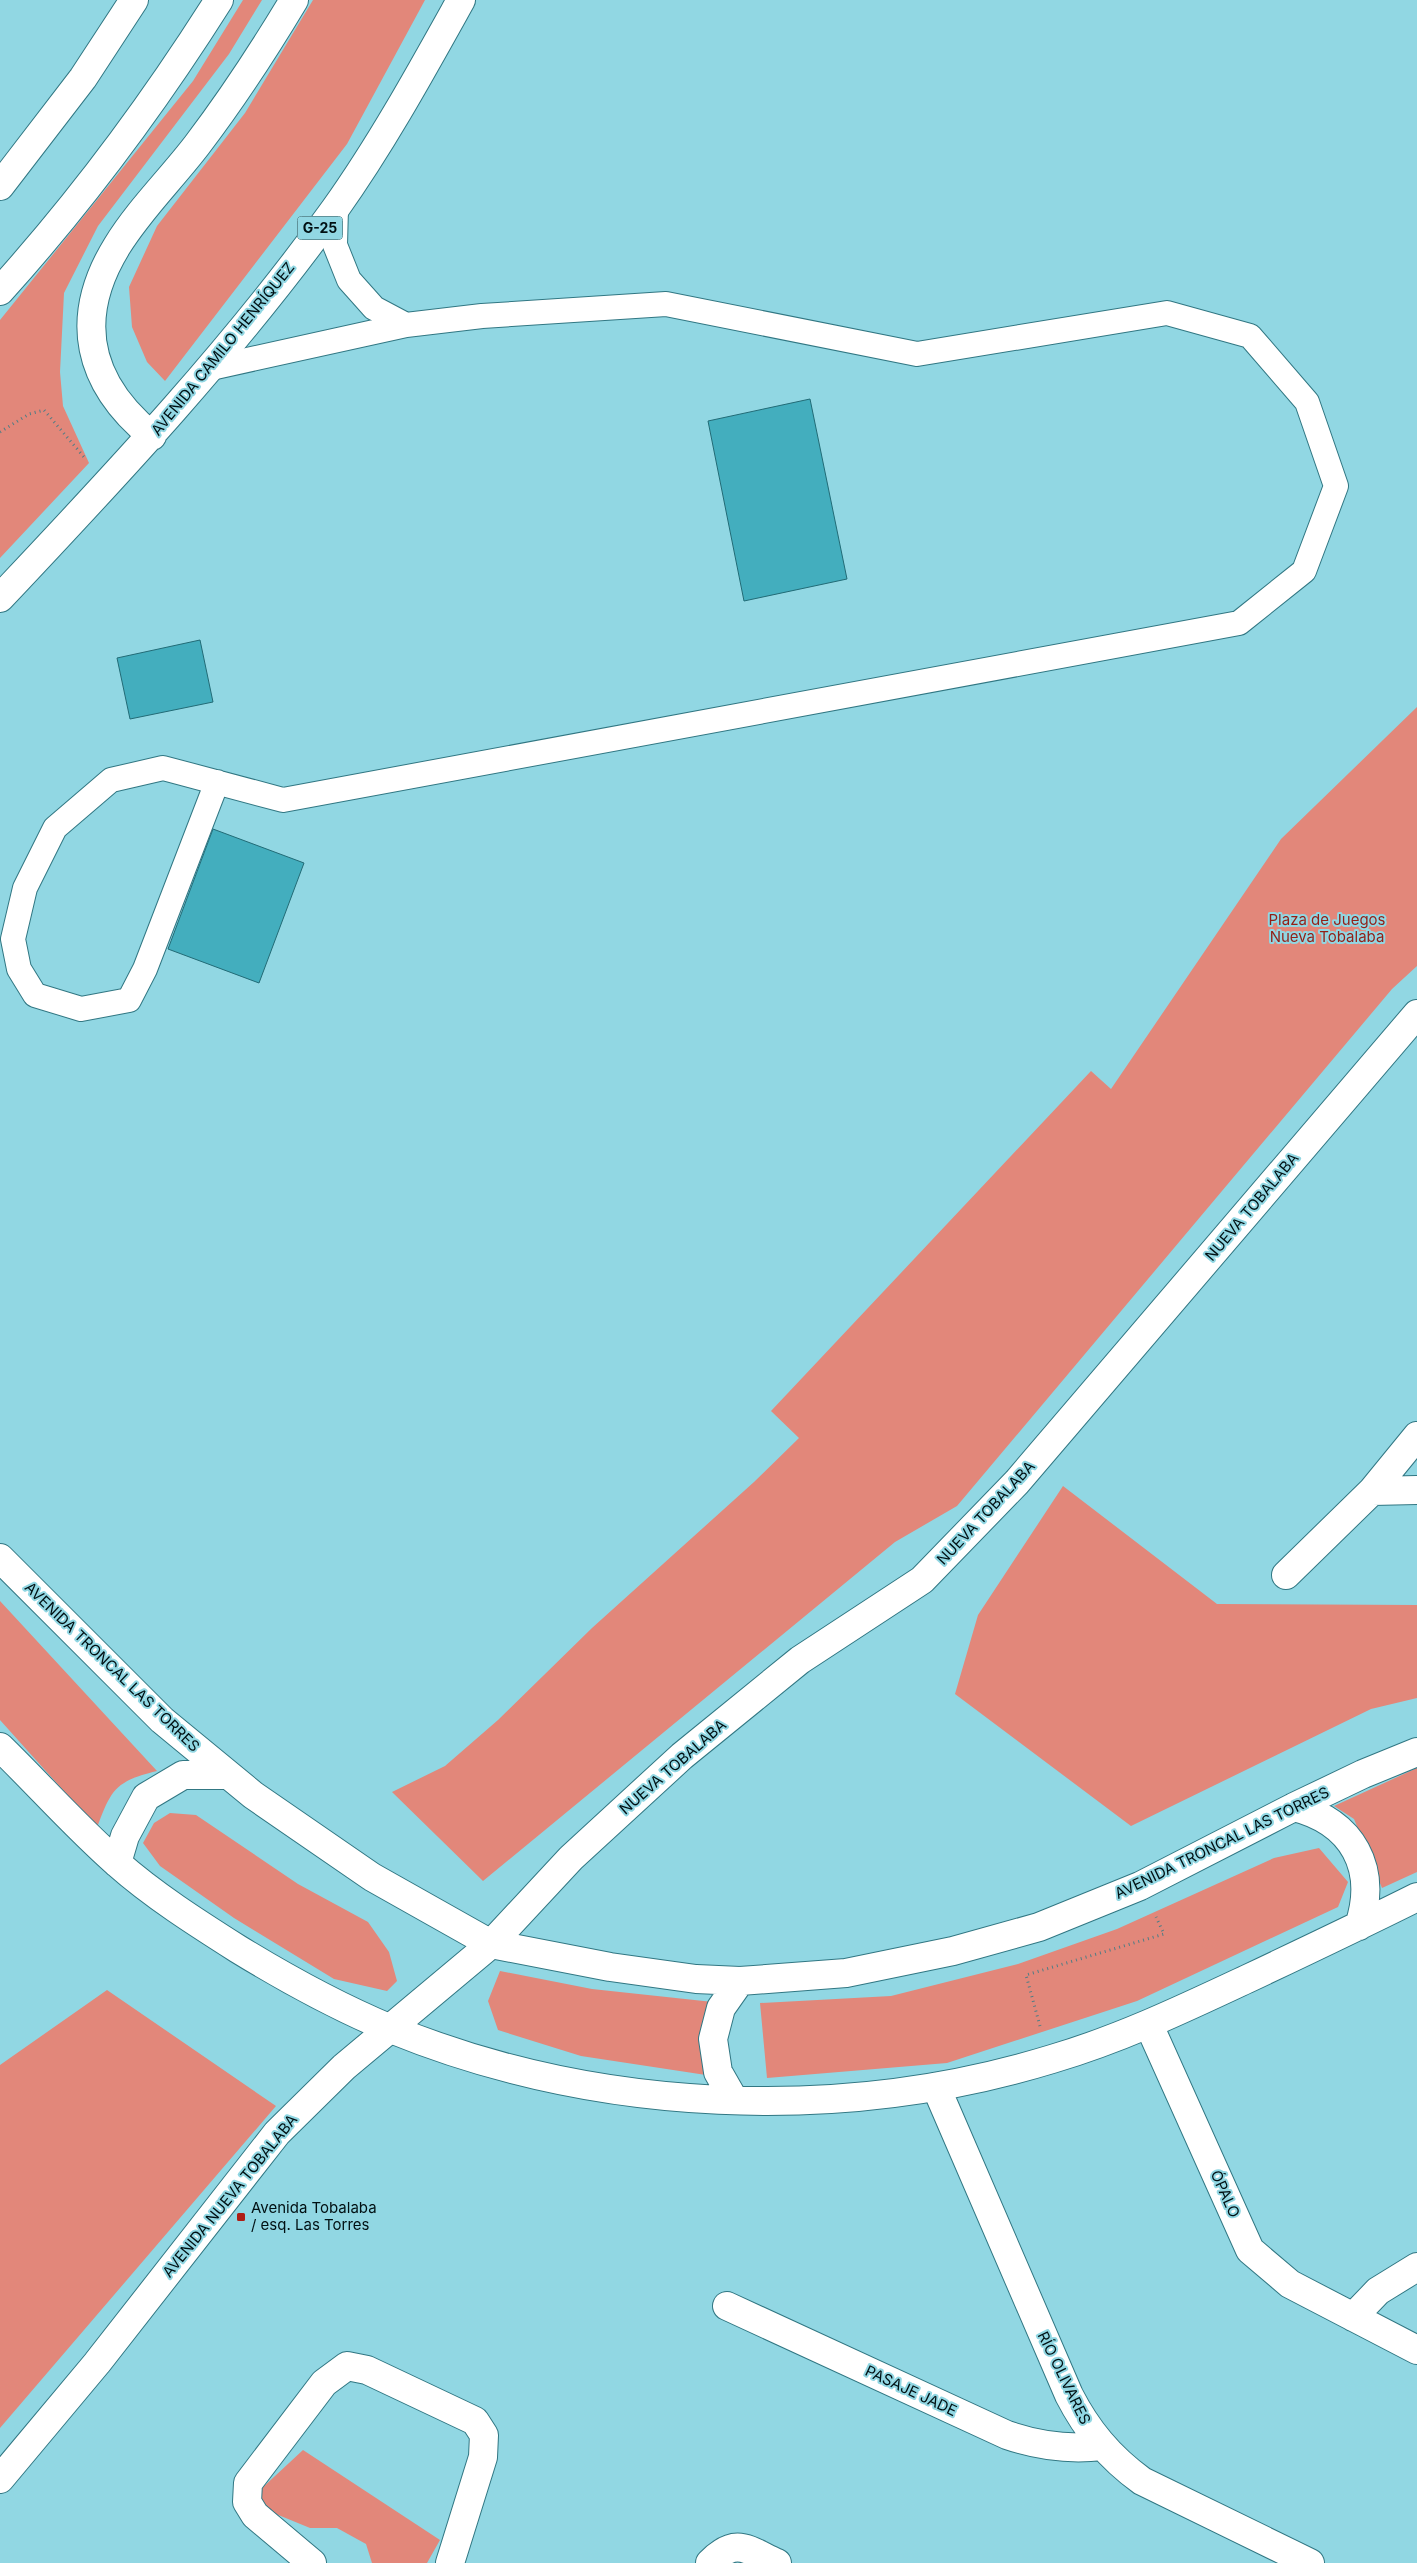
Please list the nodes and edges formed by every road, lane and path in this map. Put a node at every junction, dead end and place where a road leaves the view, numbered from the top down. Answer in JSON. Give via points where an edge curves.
{"nodes":[{"id":1,"x":134,"y":0,"type":"edge"},
{"id":2,"x":219,"y":0,"type":"edge"},
{"id":3,"x":294,"y":0,"type":"edge"},
{"id":4,"x":461,"y":0,"type":"edge"},
{"id":5,"x":2,"y":178,"type":"edge"},
{"id":6,"x":336,"y":208,"type":"junction"},
{"id":7,"x":0,"y":291,"type":"edge"},
{"id":8,"x":406,"y":325,"type":"junction"},
{"id":9,"x":211,"y":368,"type":"junction"},
{"id":10,"x":0,"y":432,"type":"edge"},
{"id":11,"x":152,"y":436,"type":"junction"},
{"id":12,"x":107,"y":485,"type":"junction"},
{"id":13,"x":0,"y":598,"type":"edge"},
{"id":14,"x":217,"y":782,"type":"junction"},
{"id":15,"x":1417,"y":1014,"type":"edge"},
{"id":16,"x":1417,"y":1436,"type":"edge"},
{"id":17,"x":1372,"y":1490,"type":"junction"},
{"id":18,"x":1417,"y":1490,"type":"edge"},
{"id":19,"x":0,"y":1558,"type":"edge"},
{"id":20,"x":1286,"y":1575,"type":"dead end"},
{"id":21,"x":0,"y":1747,"type":"edge"},
{"id":22,"x":1417,"y":1752,"type":"edge"},
{"id":23,"x":227,"y":1775,"type":"junction"},
{"id":24,"x":1294,"y":1807,"type":"junction"},
{"id":25,"x":117,"y":1863,"type":"junction"},
{"id":26,"x":1140,"y":1886,"type":"junction"},
{"id":27,"x":1417,"y":1897,"type":"edge"},
{"id":28,"x":1359,"y":1926,"type":"junction"},
{"id":29,"x":491,"y":1944,"type":"junction"},
{"id":30,"x":740,"y":1982,"type":"junction"},
{"id":31,"x":1149,"y":2025,"type":"junction"},
{"id":32,"x":391,"y":2029,"type":"junction"},
{"id":33,"x":1050,"y":2060,"type":"junction"},
{"id":34,"x":936,"y":2086,"type":"junction"},
{"id":35,"x":734,"y":2100,"type":"junction"},
{"id":36,"x":1417,"y":2267,"type":"edge"},
{"id":37,"x":727,"y":2306,"type":"dead end"},
{"id":38,"x":1353,"y":2317,"type":"junction"},
{"id":39,"x":1417,"y":2350,"type":"edge"},
{"id":40,"x":1102,"y":2446,"type":"junction"},
{"id":41,"x":0,"y":2479,"type":"edge"},
{"id":42,"x":717,"y":2556,"type":"edge"},
{"id":43,"x":312,"y":2563,"type":"edge"},
{"id":44,"x":450,"y":2563,"type":"edge"},
{"id":45,"x":777,"y":2563,"type":"edge"},
{"id":46,"x":1310,"y":2563,"type":"edge"}],
"edges":[{"from":1,"to":5,"type":"street","via":[[84,78]]},
{"from":2,"to":7,"type":"street","via":[[134,127],[72,208]]},
{"from":3,"to":11,"type":"street","via":[[198,144],[117,246],[98,286],[92,327],[98,371],[121,408]]},
{"from":4,"to":6,"type":"street","name":"AVENIDA CAMILO HENRÍQUEZ","number":"G-25","via":[[422,71]]},
{"from":6,"to":8,"type":"lane","via":[[335,245],[349,280],[374,308]]},
{"from":6,"to":9,"type":"street","name":"AVENIDA CAMILO HENRÍQUEZ","number":"G-25"},
{"from":8,"to":9,"type":"lane"},
{"from":8,"to":14,"type":"lane","via":[[482,316],[666,304],[917,354],[1167,313],[1250,336],[1307,402],[1336,486],[1304,571],[1239,624],[283,800]]},
{"from":9,"to":11,"type":"street","name":"AVENIDA CAMILO HENRÍQUEZ","number":"G-25"},
{"from":10,"to":12,"type":"path","via":[[29,414],[44,410]]},
{"from":11,"to":12,"type":"street","name":"AVENIDA CAMILO HENRÍQUEZ","number":"G-25"},
{"from":12,"to":13,"type":"street","name":"AVENIDA CAMILO HENRÍQUEZ","number":"G-25"},
{"from":14,"to":14,"type":"lane","via":[[163,768],[111,780],[56,828],[25,888],[13,939],[18,969],[35,995],[81,1009],[129,1000],[145,969]]},
{"from":15,"to":29,"type":"street","name":"NUEVA TOBALABA","via":[[1017,1482],[922,1580],[800,1660],[682,1756],[571,1858]]},
{"from":16,"to":17,"type":"street"},
{"from":17,"to":18,"type":"street"},
{"from":17,"to":20,"type":"street"},
{"from":19,"to":23,"type":"street","name":"AVENIDA TRONCAL LAS TORRES","via":[[162,1720]]},
{"from":21,"to":25,"type":"street"},
{"from":22,"to":24,"type":"street","name":"AVENIDA TRONCAL LAS TORRES"},
{"from":23,"to":25,"type":"street","via":[[183,1775],[146,1797],[125,1836]]},
{"from":23,"to":29,"type":"street","name":"AVENIDA TRONCAL LAS TORRES","via":[[372,1877]]},
{"from":24,"to":26,"type":"street","name":"AVENIDA TRONCAL LAS TORRES"},
{"from":24,"to":28,"type":"street","via":[[1325,1817],[1352,1844],[1362,1863],[1367,1884],[1366,1905]]},
{"from":25,"to":32,"type":"street","via":[[180,1911],[269,1968]]},
{"from":26,"to":30,"type":"street","name":"AVENIDA TRONCAL LAS TORRES","via":[[1039,1927],[953,1951],[846,1973]]},
{"from":26,"to":33,"type":"path","via":[[1164,1934],[1026,1975]]},
{"from":27,"to":28,"type":"street"},
{"from":28,"to":31,"type":"street"},
{"from":29,"to":30,"type":"street","name":"AVENIDA TRONCAL LAS TORRES","via":[[610,1967]]},
{"from":29,"to":32,"type":"street","name":"AVENIDA NUEVA TOBALABA"},
{"from":30,"to":35,"type":"street","via":[[721,2008],[712,2039],[718,2072]]},
{"from":31,"to":33,"type":"street"},
{"from":31,"to":38,"type":"street","name":"ÓPALO","via":[[1250,2250],[1290,2284]]},
{"from":32,"to":35,"type":"street","via":[[504,2066],[563,2080],[667,2096]]},
{"from":32,"to":41,"type":"street","name":"AVENIDA NUEVA TOBALABA","via":[[344,2067],[277,2133],[97,2363]]},
{"from":33,"to":34,"type":"street"},
{"from":34,"to":35,"type":"street","via":[[811,2100]]},
{"from":34,"to":40,"type":"street","name":"RÍO OLIVARES","via":[[1069,2394],[1083,2422]]},
{"from":36,"to":38,"type":"street","via":[[1378,2291]]},
{"from":37,"to":40,"type":"street","name":"PASAJE JADE","via":[[1007,2435],[1053,2448]]},
{"from":38,"to":39,"type":"street","name":"ÓPALO"},
{"from":40,"to":46,"type":"street","name":"RÍO OLIVARES","via":[[1142,2481]]},
{"from":42,"to":45,"type":"street","via":[[742,2547]]},
{"from":43,"to":44,"type":"street","via":[[255,2515],[247,2502],[248,2484],[324,2383],[347,2366],[367,2370],[475,2422],[484,2435],[482,2457]]}]}
